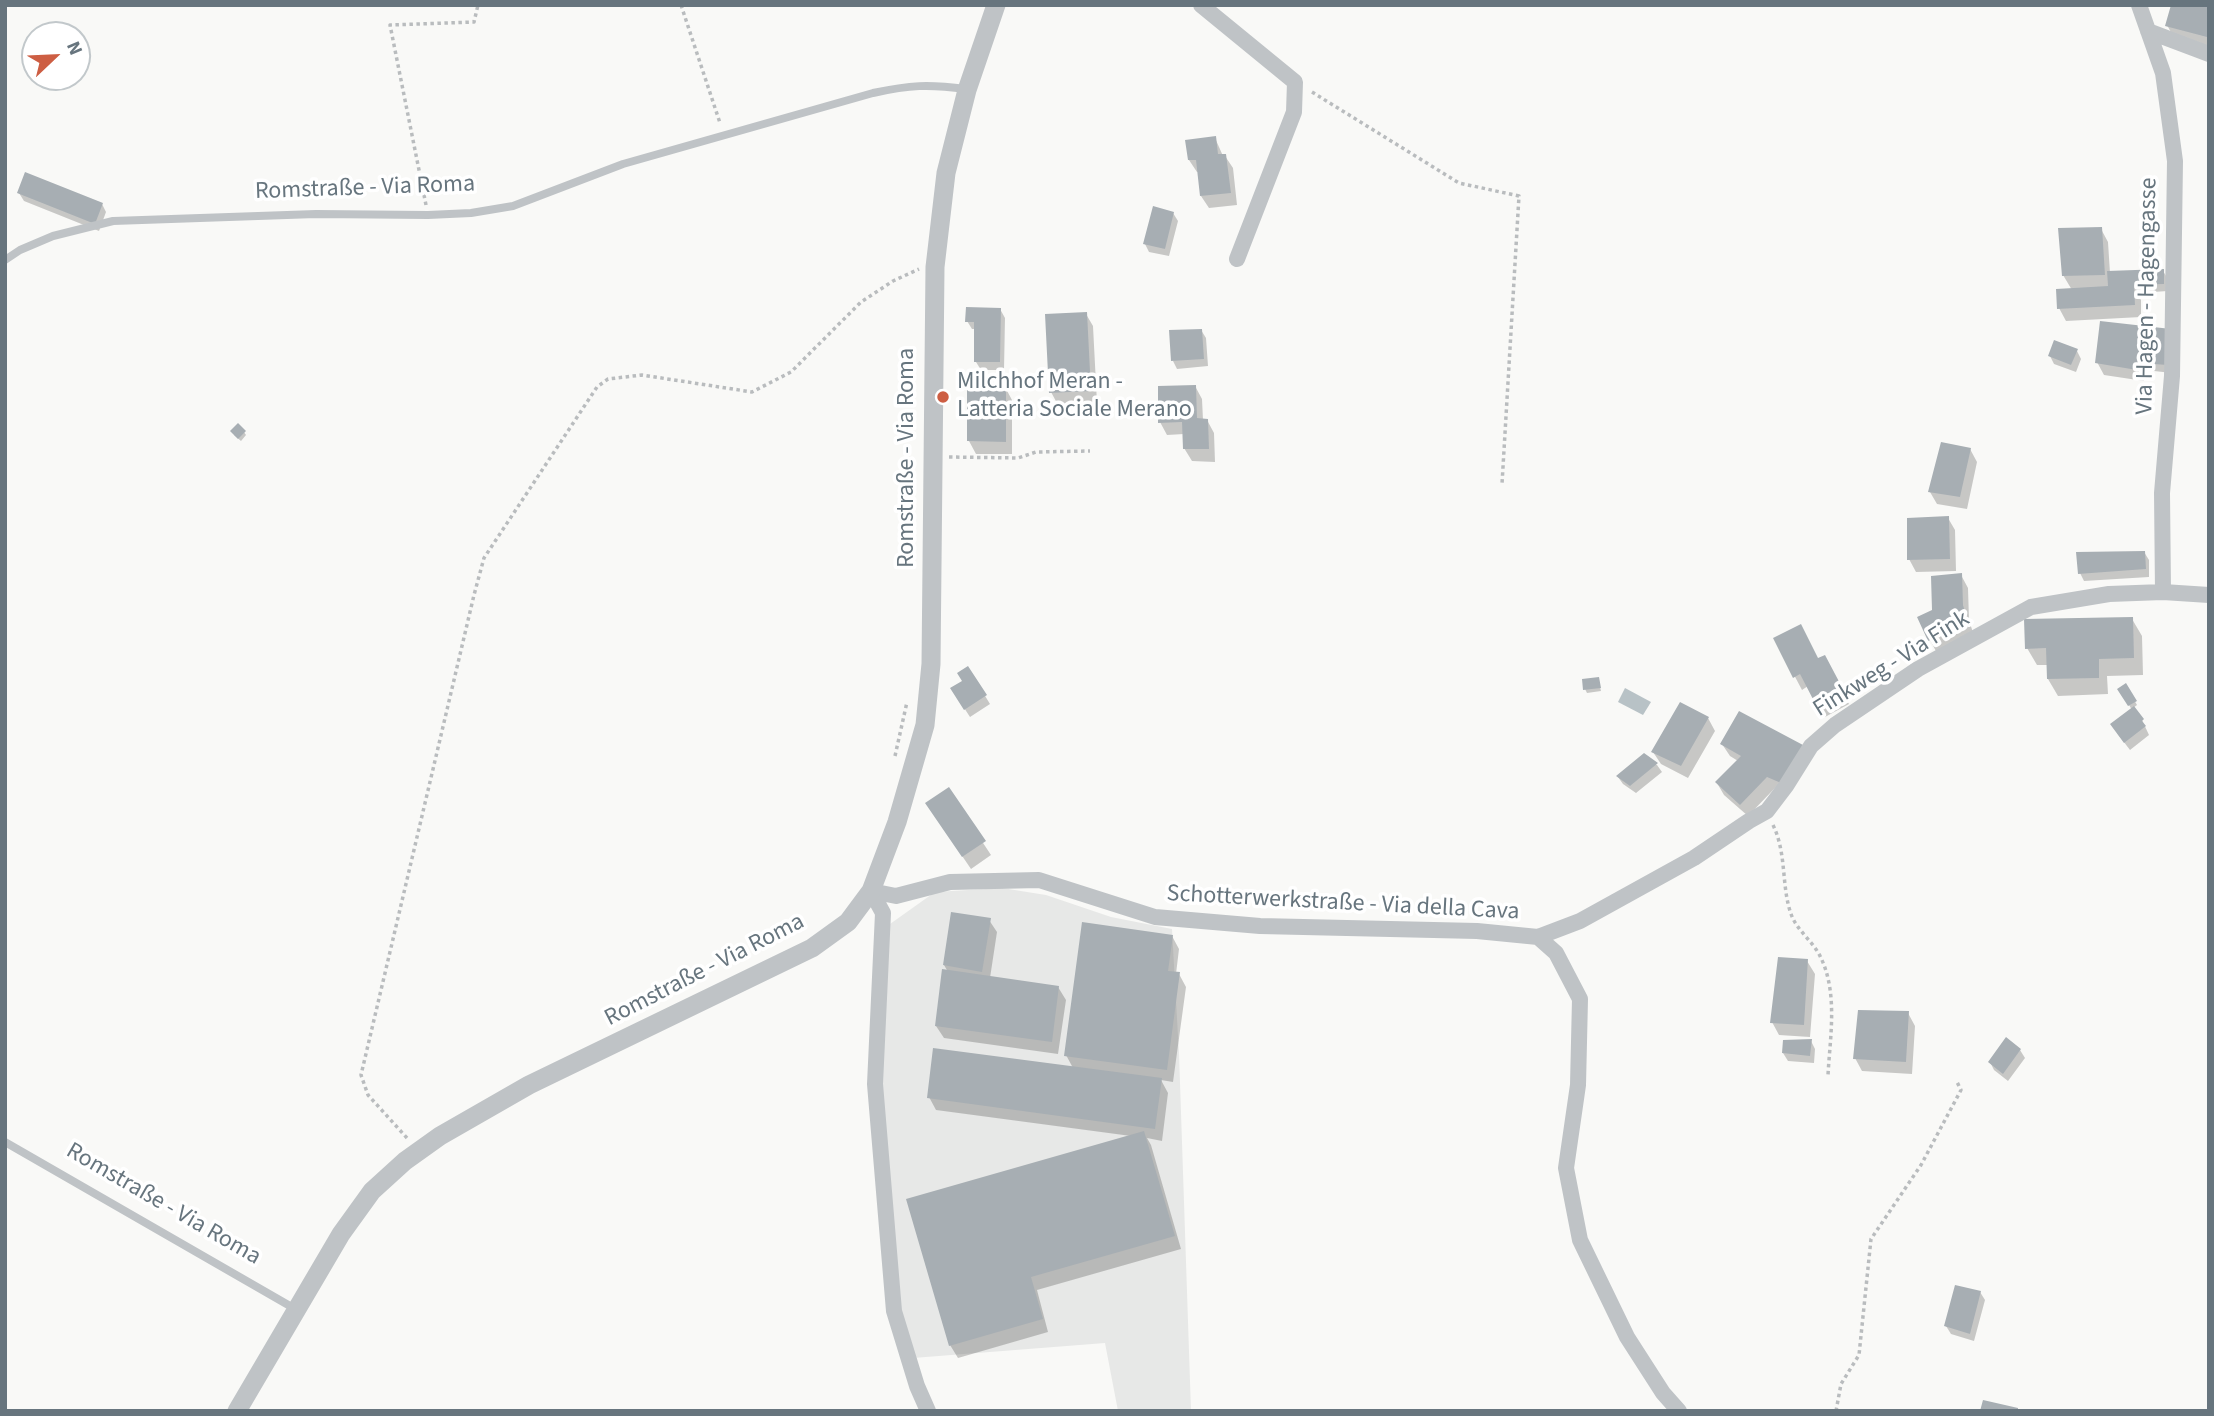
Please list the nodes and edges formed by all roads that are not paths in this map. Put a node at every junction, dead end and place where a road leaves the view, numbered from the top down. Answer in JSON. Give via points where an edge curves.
{"nodes":[{"id":1,"x":996,"y":5,"type":"edge"},
{"id":2,"x":1201,"y":5,"type":"edge"},
{"id":3,"x":2139,"y":5,"type":"edge"},
{"id":4,"x":2148,"y":31,"type":"junction"},
{"id":5,"x":2209,"y":54,"type":"edge"},
{"id":6,"x":967,"y":90,"type":"junction"},
{"id":7,"x":1237,"y":259,"type":"dead end"},
{"id":8,"x":5,"y":260,"type":"edge"},
{"id":9,"x":2163,"y":592,"type":"junction"},
{"id":10,"x":2209,"y":595,"type":"edge"},
{"id":11,"x":871,"y":891,"type":"junction"},
{"id":12,"x":1538,"y":937,"type":"junction"},
{"id":13,"x":5,"y":1142,"type":"edge"},
{"id":14,"x":296,"y":1310,"type":"junction"},
{"id":15,"x":237,"y":1411,"type":"edge"},
{"id":16,"x":929,"y":1411,"type":"edge"},
{"id":17,"x":1679,"y":1411,"type":"edge"}],
"edges":[{"from":1,"to":6,"type":"street","name":"Romstraße - Via Roma"},
{"from":2,"to":7,"type":"street","via":[[1295,82],[1294,112]]},
{"from":3,"to":4,"type":"street","name":"Via Hagen - Hagengasse"},
{"from":4,"to":5,"type":"street"},
{"from":4,"to":9,"type":"street","name":"Via Hagen - Hagengasse","via":[[2163,73],[2175,161],[2172,376],[2162,493]]},
{"from":6,"to":8,"type":"lane","name":"Romstraße - Via Roma","via":[[910,85],[873,93],[623,164],[513,206],[428,215],[113,221],[53,236]]},
{"from":6,"to":11,"type":"street","name":"Romstraße - Via Roma","via":[[922,268],[932,456],[931,664],[925,724],[897,822]]},
{"from":9,"to":10,"type":"street","name":"Finkweg - Via Fink"},
{"from":9,"to":12,"type":"street","name":"Finkweg - Via Fink","via":[[2109,594],[2031,607],[1918,669],[1811,746],[1767,811],[1695,858],[1580,921]]},
{"from":11,"to":12,"type":"street","name":"Schotterwerkstraße - Via della Cava","via":[[896,896],[950,882],[1039,880],[1155,918]]},
{"from":11,"to":14,"type":"street","name":"Romstraße - Via Roma","via":[[848,922],[812,948],[529,1085],[405,1161],[372,1191]]},
{"from":11,"to":16,"type":"street","via":[[883,913],[875,1084],[894,1311]]},
{"from":12,"to":17,"type":"street","name":"Schotterwerkstraße - Via della Cava","via":[[1556,953],[1580,999],[1578,1085],[1566,1168],[1580,1240],[1626,1338]]},
{"from":13,"to":14,"type":"lane","name":"Romstraße - Via Roma"},
{"from":14,"to":15,"type":"street","name":"Romstraße - Via Roma"}]}
